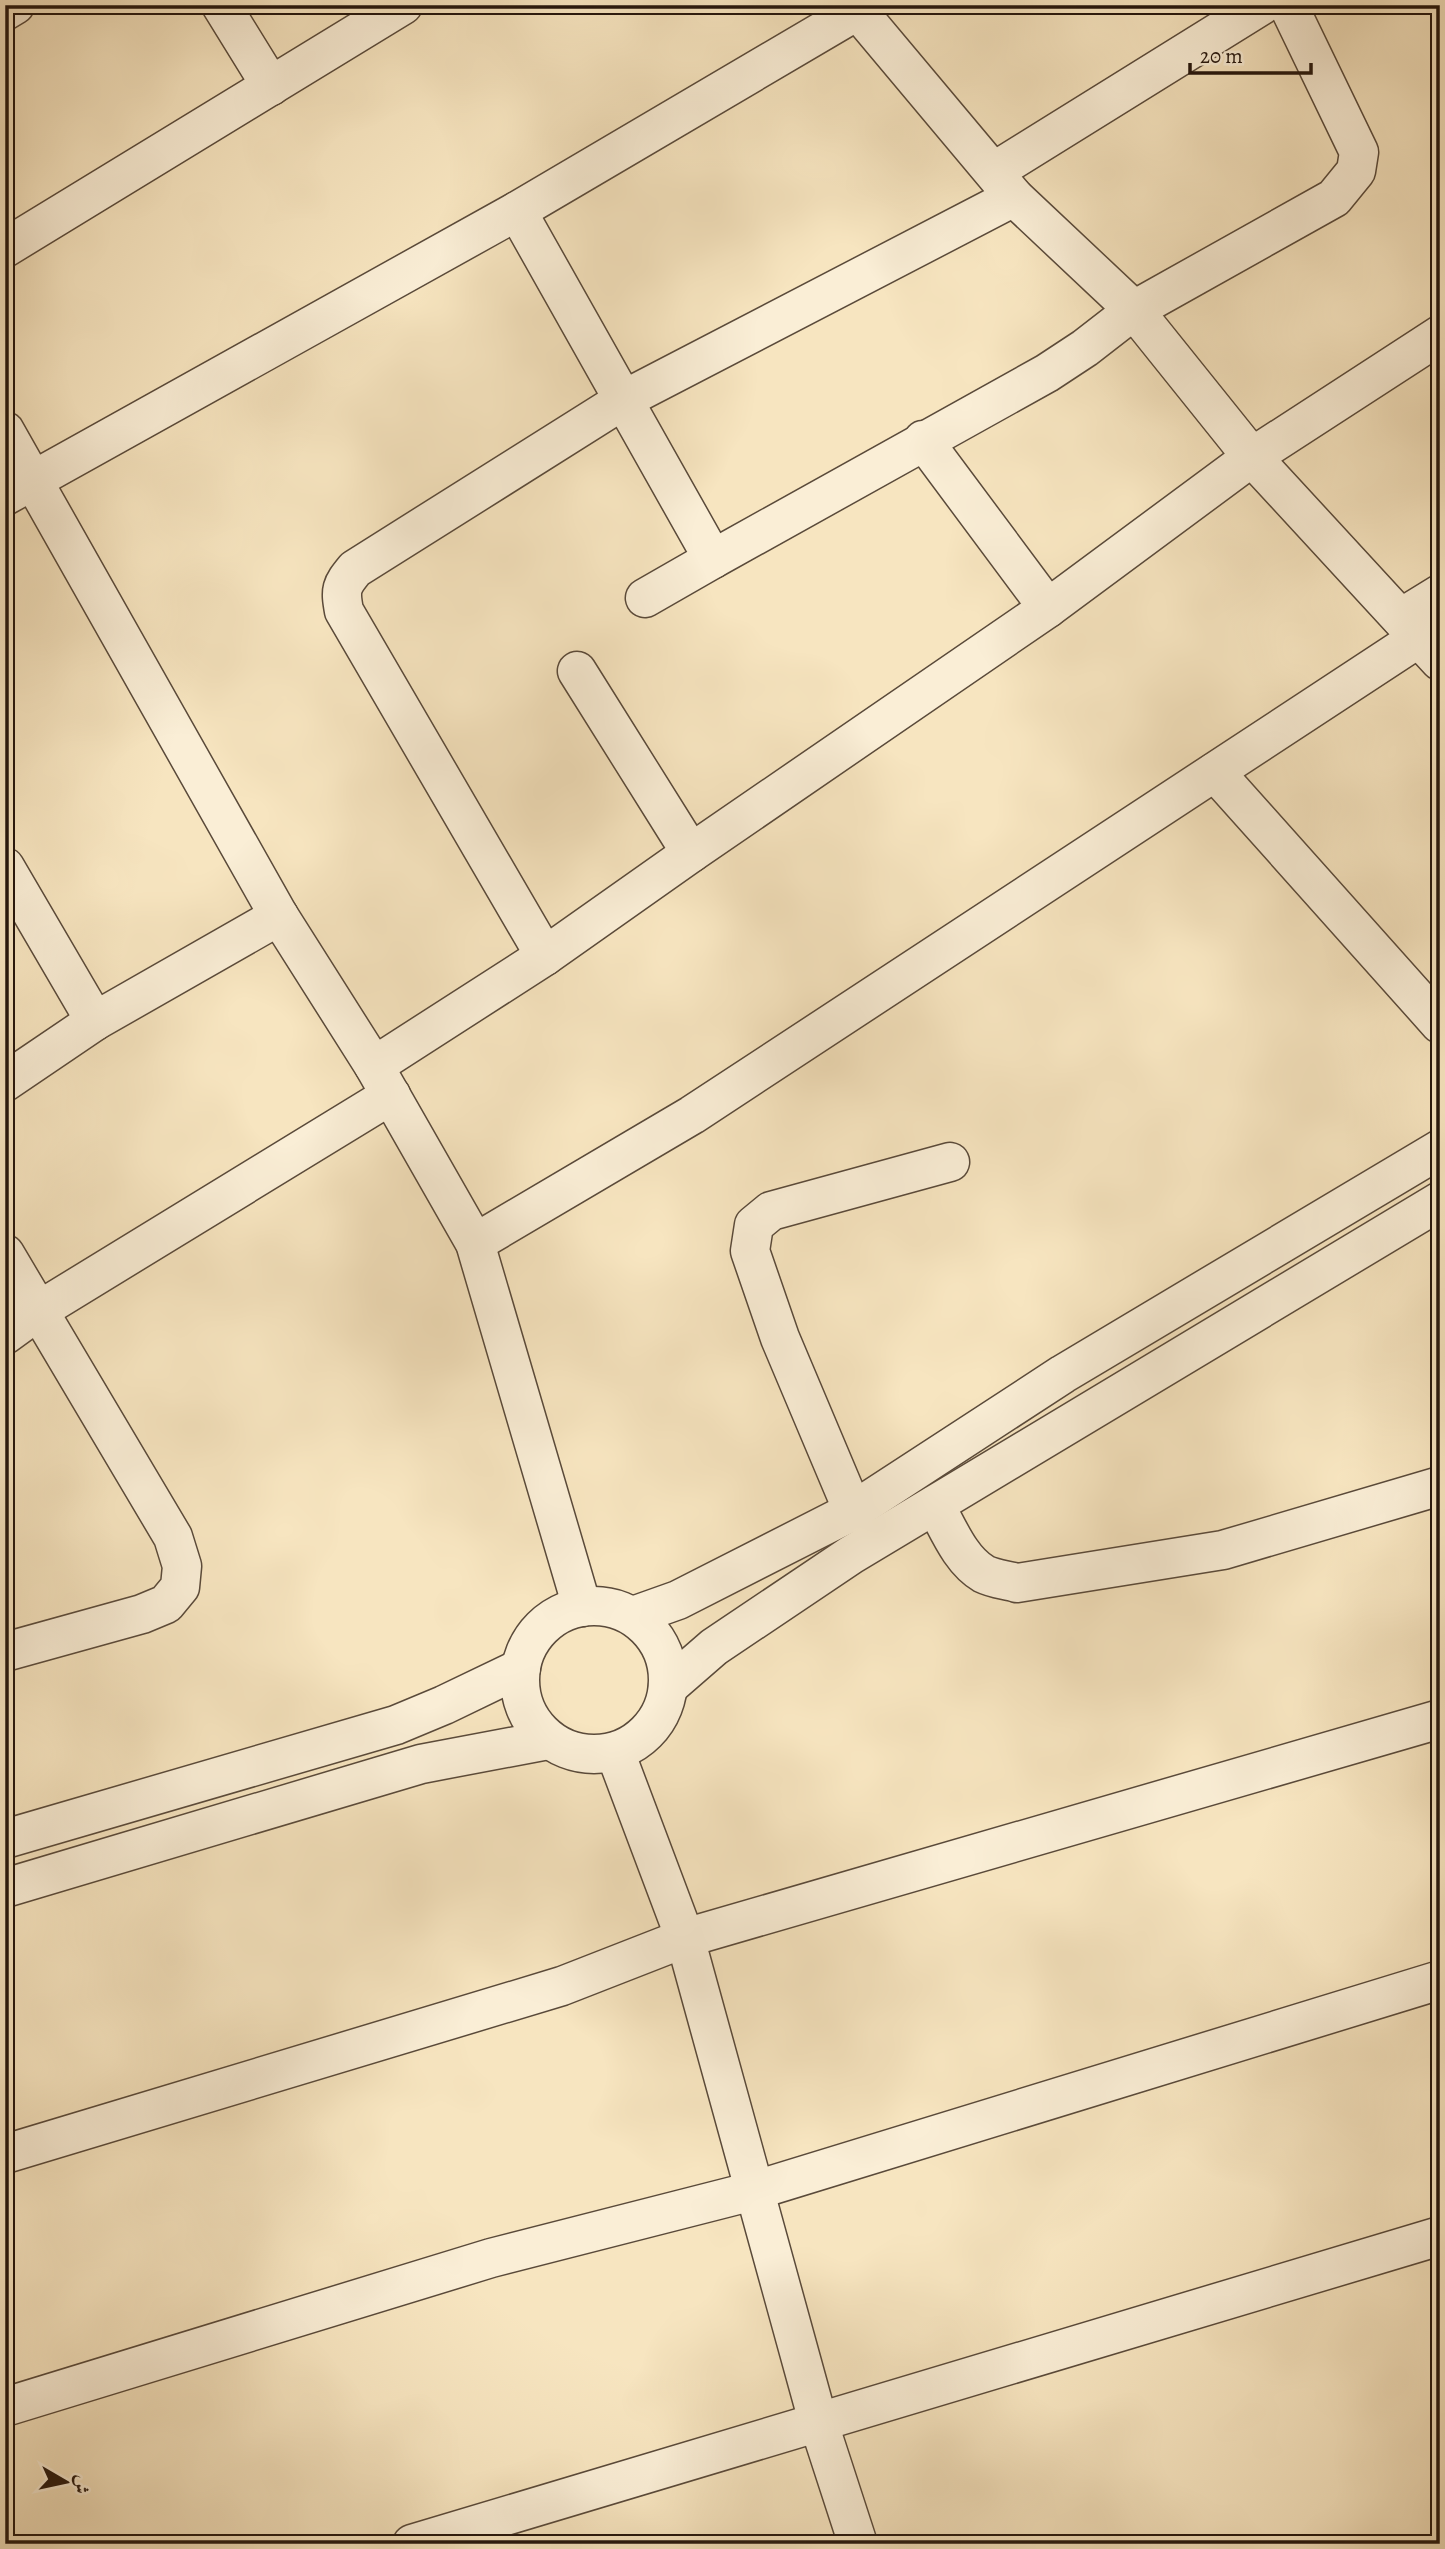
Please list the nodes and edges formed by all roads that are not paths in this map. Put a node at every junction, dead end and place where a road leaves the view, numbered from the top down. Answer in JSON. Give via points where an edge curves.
{"nodes":[{"id":1,"x":15,"y":5,"type":"edge"},
{"id":2,"x":221,"y":5,"type":"edge"},
{"id":3,"x":403,"y":5,"type":"edge"},
{"id":4,"x":1262,"y":5,"type":"edge"},
{"id":5,"x":1289,"y":5,"type":"edge"},
{"id":6,"x":859,"y":7,"type":"edge"},
{"id":7,"x":5,"y":11,"type":"edge"},
{"id":8,"x":271,"y":86,"type":"junction"},
{"id":9,"x":1004,"y":184,"type":"junction"},
{"id":10,"x":517,"y":211,"type":"junction"},
{"id":11,"x":5,"y":248,"type":"edge"},
{"id":12,"x":1134,"y":310,"type":"junction"},
{"id":13,"x":1440,"y":335,"type":"edge"},
{"id":14,"x":625,"y":399,"type":"junction"},
{"id":15,"x":5,"y":431,"type":"edge"},
{"id":16,"x":923,"y":440,"type":"junction"},
{"id":17,"x":1252,"y":457,"type":"junction"},
{"id":18,"x":20,"y":488,"type":"edge"},
{"id":19,"x":713,"y":559,"type":"junction"},
{"id":20,"x":1440,"y":594,"type":"edge"},
{"id":21,"x":645,"y":598,"type":"dead end"},
{"id":22,"x":1048,"y":608,"type":"junction"},
{"id":23,"x":1419,"y":639,"type":"edge"},
{"id":24,"x":578,"y":671,"type":"dead end"},
{"id":25,"x":1215,"y":772,"type":"junction"},
{"id":26,"x":691,"y":853,"type":"junction"},
{"id":27,"x":5,"y":867,"type":"edge"},
{"id":28,"x":279,"y":916,"type":"junction"},
{"id":29,"x":545,"y":956,"type":"junction"},
{"id":30,"x":95,"y":1021,"type":"junction"},
{"id":31,"x":1440,"y":1024,"type":"edge"},
{"id":32,"x":383,"y":1080,"type":"junction"},
{"id":33,"x":5,"y":1082,"type":"edge"},
{"id":34,"x":1440,"y":1149,"type":"edge"},
{"id":35,"x":950,"y":1162,"type":"dead end"},
{"id":36,"x":1440,"y":1200,"type":"edge"},
{"id":37,"x":475,"y":1243,"type":"junction"},
{"id":38,"x":5,"y":1254,"type":"edge"},
{"id":39,"x":38,"y":1311,"type":"junction"},
{"id":40,"x":5,"y":1335,"type":"edge"},
{"id":41,"x":1440,"y":1486,"type":"edge"},
{"id":42,"x":935,"y":1505,"type":"junction"},
{"id":43,"x":853,"y":1511,"type":"junction"},
{"id":44,"x":582,"y":1606,"type":"junction"},
{"id":45,"x":633,"y":1616,"type":"junction"},
{"id":46,"x":5,"y":1652,"type":"edge"},
{"id":47,"x":521,"y":1668,"type":"junction"},
{"id":48,"x":668,"y":1687,"type":"junction"},
{"id":49,"x":1440,"y":1719,"type":"edge"},
{"id":50,"x":548,"y":1740,"type":"junction"},
{"id":51,"x":615,"y":1752,"type":"junction"},
{"id":52,"x":5,"y":1839,"type":"edge"},
{"id":53,"x":5,"y":1888,"type":"edge"},
{"id":54,"x":685,"y":1938,"type":"junction"},
{"id":55,"x":1440,"y":1980,"type":"edge"},
{"id":56,"x":5,"y":2154,"type":"edge"},
{"id":57,"x":753,"y":2191,"type":"junction"},
{"id":58,"x":1440,"y":2236,"type":"edge"},
{"id":59,"x":5,"y":2407,"type":"edge"},
{"id":60,"x":818,"y":2421,"type":"junction"},
{"id":61,"x":412,"y":2544,"type":"edge"},
{"id":62,"x":858,"y":2544,"type":"edge"}],
"edges":[{"from":1,"to":7,"type":"street"},
{"from":2,"to":8,"type":"street"},
{"from":3,"to":8,"type":"street"},
{"from":4,"to":9,"type":"street"},
{"from":5,"to":12,"type":"street","via":[[1352,133],[1359,152],[1356,171],[1334,198]]},
{"from":6,"to":9,"type":"street"},
{"from":6,"to":10,"type":"street"},
{"from":8,"to":11,"type":"street"},
{"from":9,"to":12,"type":"street"},
{"from":9,"to":14,"type":"street"},
{"from":10,"to":14,"type":"street"},
{"from":10,"to":18,"type":"street"},
{"from":12,"to":16,"type":"street","via":[[1047,373]]},
{"from":12,"to":17,"type":"street"},
{"from":13,"to":17,"type":"street"},
{"from":14,"to":19,"type":"street"},
{"from":14,"to":29,"type":"street","via":[[355,569],[340,592],[344,611]]},
{"from":15,"to":18,"type":"street"},
{"from":16,"to":19,"type":"street"},
{"from":16,"to":22,"type":"street"},
{"from":17,"to":22,"type":"street"},
{"from":17,"to":23,"type":"street"},
{"from":18,"to":28,"type":"street"},
{"from":19,"to":21,"type":"street"},
{"from":20,"to":23,"type":"street"},
{"from":22,"to":26,"type":"street"},
{"from":23,"to":25,"type":"street"},
{"from":24,"to":26,"type":"street"},
{"from":25,"to":31,"type":"street"},
{"from":25,"to":37,"type":"street","via":[[692,1115]]},
{"from":26,"to":29,"type":"street"},
{"from":27,"to":30,"type":"street"},
{"from":28,"to":30,"type":"street"},
{"from":28,"to":32,"type":"street"},
{"from":29,"to":32,"type":"street"},
{"from":30,"to":33,"type":"street"},
{"from":32,"to":37,"type":"street"},
{"from":32,"to":39,"type":"street"},
{"from":34,"to":43,"type":"street","via":[[1063,1374]]},
{"from":35,"to":43,"type":"street","via":[[771,1211],[754,1225],[750,1251],[780,1338]]},
{"from":36,"to":42,"type":"street"},
{"from":37,"to":44,"type":"street"},
{"from":38,"to":39,"type":"street"},
{"from":39,"to":40,"type":"street"},
{"from":39,"to":46,"type":"street","via":[[173,1537],[182,1566],[180,1587],[166,1604],[142,1614]]},
{"from":41,"to":42,"type":"street","via":[[1223,1550],[1017,1583],[986,1575],[971,1564]]},
{"from":42,"to":48,"type":"street","via":[[714,1647]]},
{"from":43,"to":45,"type":"street","via":[[678,1600]]},
{"from":44,"to":45,"type":"street","via":[[608,1607]]},
{"from":44,"to":47,"type":"street","via":[[541,1628],[528,1646]]},
{"from":45,"to":48,"type":"street","via":[[653,1635],[665,1659]]},
{"from":47,"to":50,"type":"street","via":[[520,1695],[530,1719]]},
{"from":47,"to":52,"type":"street","via":[[396,1725]]},
{"from":48,"to":51,"type":"street","via":[[652,1728],[636,1743]]},
{"from":49,"to":54,"type":"street"},
{"from":50,"to":51,"type":"street","via":[[569,1751]]},
{"from":50,"to":53,"type":"street","via":[[421,1763]]},
{"from":51,"to":54,"type":"street"},
{"from":54,"to":56,"type":"street","via":[[562,1986]]},
{"from":54,"to":57,"type":"street"},
{"from":55,"to":57,"type":"street"},
{"from":57,"to":59,"type":"street","via":[[491,2258]]},
{"from":57,"to":60,"type":"street"},
{"from":58,"to":60,"type":"street"},
{"from":60,"to":61,"type":"street"},
{"from":60,"to":62,"type":"street"}]}
